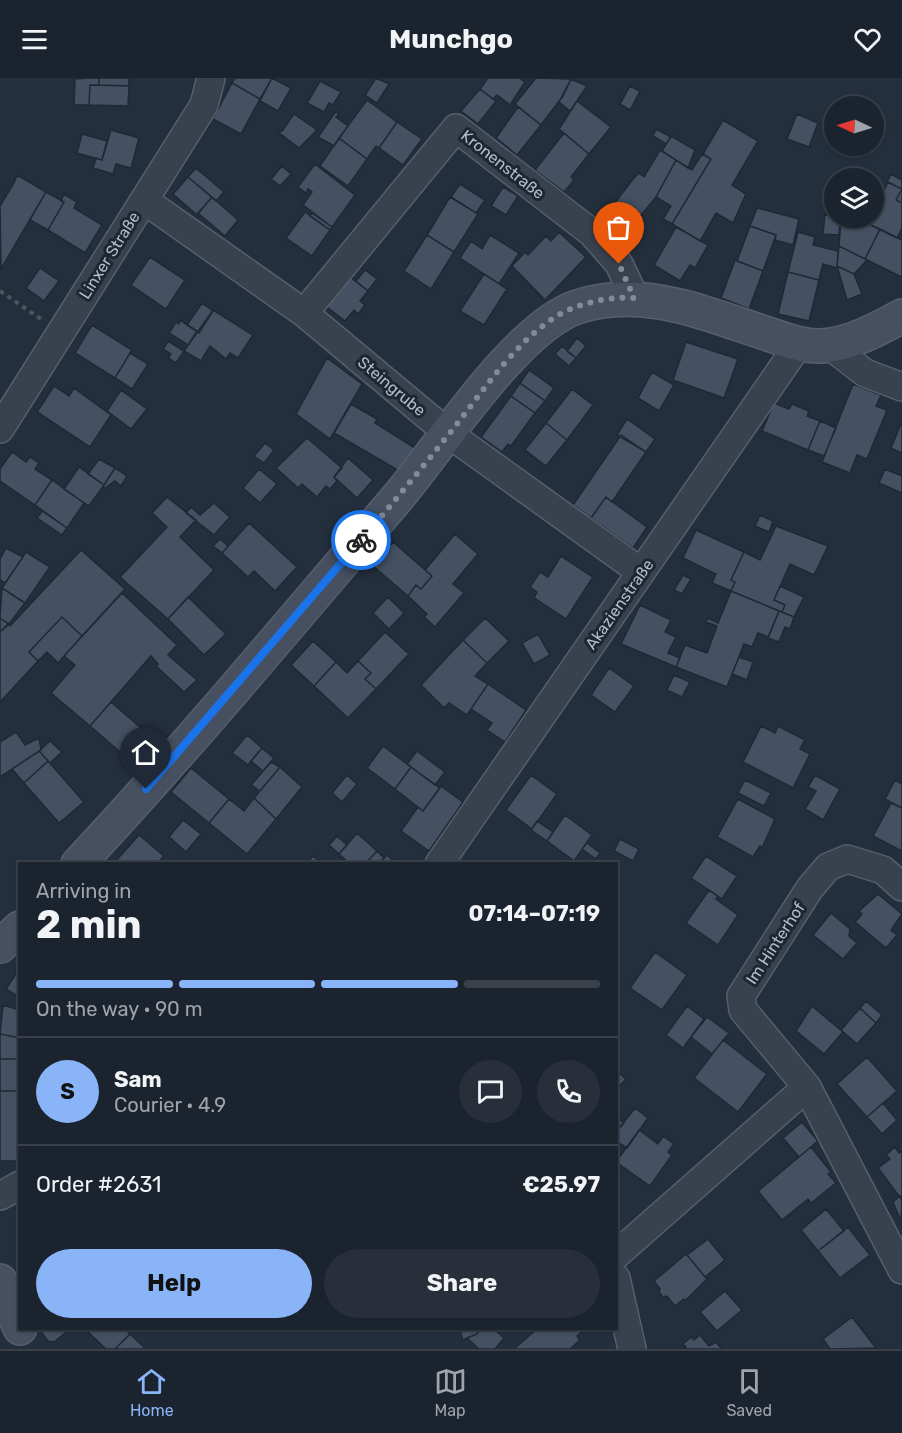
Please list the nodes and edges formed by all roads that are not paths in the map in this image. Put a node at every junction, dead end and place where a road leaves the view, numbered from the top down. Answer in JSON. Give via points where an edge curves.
{"nodes":[{"id":1,"x":211,"y":78,"type":"edge"},
{"id":2,"x":144,"y":200,"type":"junction"},
{"id":3,"x":634,"y":298,"type":"junction"},
{"id":4,"x":304,"y":313,"type":"junction"},
{"id":5,"x":902,"y":316,"type":"edge"},
{"id":6,"x":814,"y":344,"type":"junction"},
{"id":7,"x":902,"y":387,"type":"edge"},
{"id":8,"x":0,"y":429,"type":"edge"},
{"id":9,"x":449,"y":434,"type":"junction"},
{"id":10,"x":641,"y":572,"type":"junction"},
{"id":11,"x":80,"y":862,"type":"edge"},
{"id":12,"x":441,"y":862,"type":"edge"},
{"id":13,"x":902,"y":887,"type":"edge"},
{"id":14,"x":18,"y":930,"type":"edge"},
{"id":15,"x":0,"y":946,"type":"edge"},
{"id":16,"x":807,"y":1087,"type":"junction"},
{"id":17,"x":18,"y":1186,"type":"edge"},
{"id":18,"x":0,"y":1196,"type":"edge"},
{"id":19,"x":618,"y":1253,"type":"edge"},
{"id":20,"x":902,"y":1270,"type":"edge"},
{"id":21,"x":0,"y":1281,"type":"edge"},
{"id":22,"x":618,"y":1287,"type":"edge"},
{"id":23,"x":18,"y":1323,"type":"edge"},
{"id":24,"x":21,"y":1330,"type":"edge"},
{"id":25,"x":32,"y":1349,"type":"edge"},
{"id":26,"x":632,"y":1349,"type":"edge"}],
"edges":[{"from":1,"to":2,"type":"street","name":"Linxer Straße","via":[[204,105]]},
{"from":2,"to":4,"type":"street","name":"Steingrube"},
{"from":2,"to":8,"type":"street","name":"Linxer Straße"},
{"from":3,"to":4,"type":"street","name":"Kronenstraße","via":[[619,264],[592,233],[456,128]]},
{"from":3,"to":6,"type":"street","via":[[693,309]]},
{"from":3,"to":9,"type":"street","via":[[587,304],[551,320],[520,346]]},
{"from":4,"to":9,"type":"street","name":"Steingrube"},
{"from":5,"to":6,"type":"street","via":[[867,333]]},
{"from":6,"to":7,"type":"street","via":[[865,373]]},
{"from":6,"to":10,"type":"street","name":"Akazienstraße"},
{"from":9,"to":10,"type":"street","name":"Steingrube"},
{"from":9,"to":11,"type":"street"},
{"from":10,"to":12,"type":"street","name":"Akazienstraße"},
{"from":13,"to":16,"type":"street","name":"Im Hinterhof","via":[[883,870],[847,859],[828,867],[810,888],[741,996],[743,1010]]},
{"from":14,"to":15,"type":"street"},
{"from":16,"to":19,"type":"street"},
{"from":16,"to":20,"type":"street","name":"Im Hinterhof"},
{"from":17,"to":18,"type":"street"},
{"from":21,"to":23,"type":"street"},
{"from":22,"to":26,"type":"street"},
{"from":24,"to":25,"type":"street"}]}
